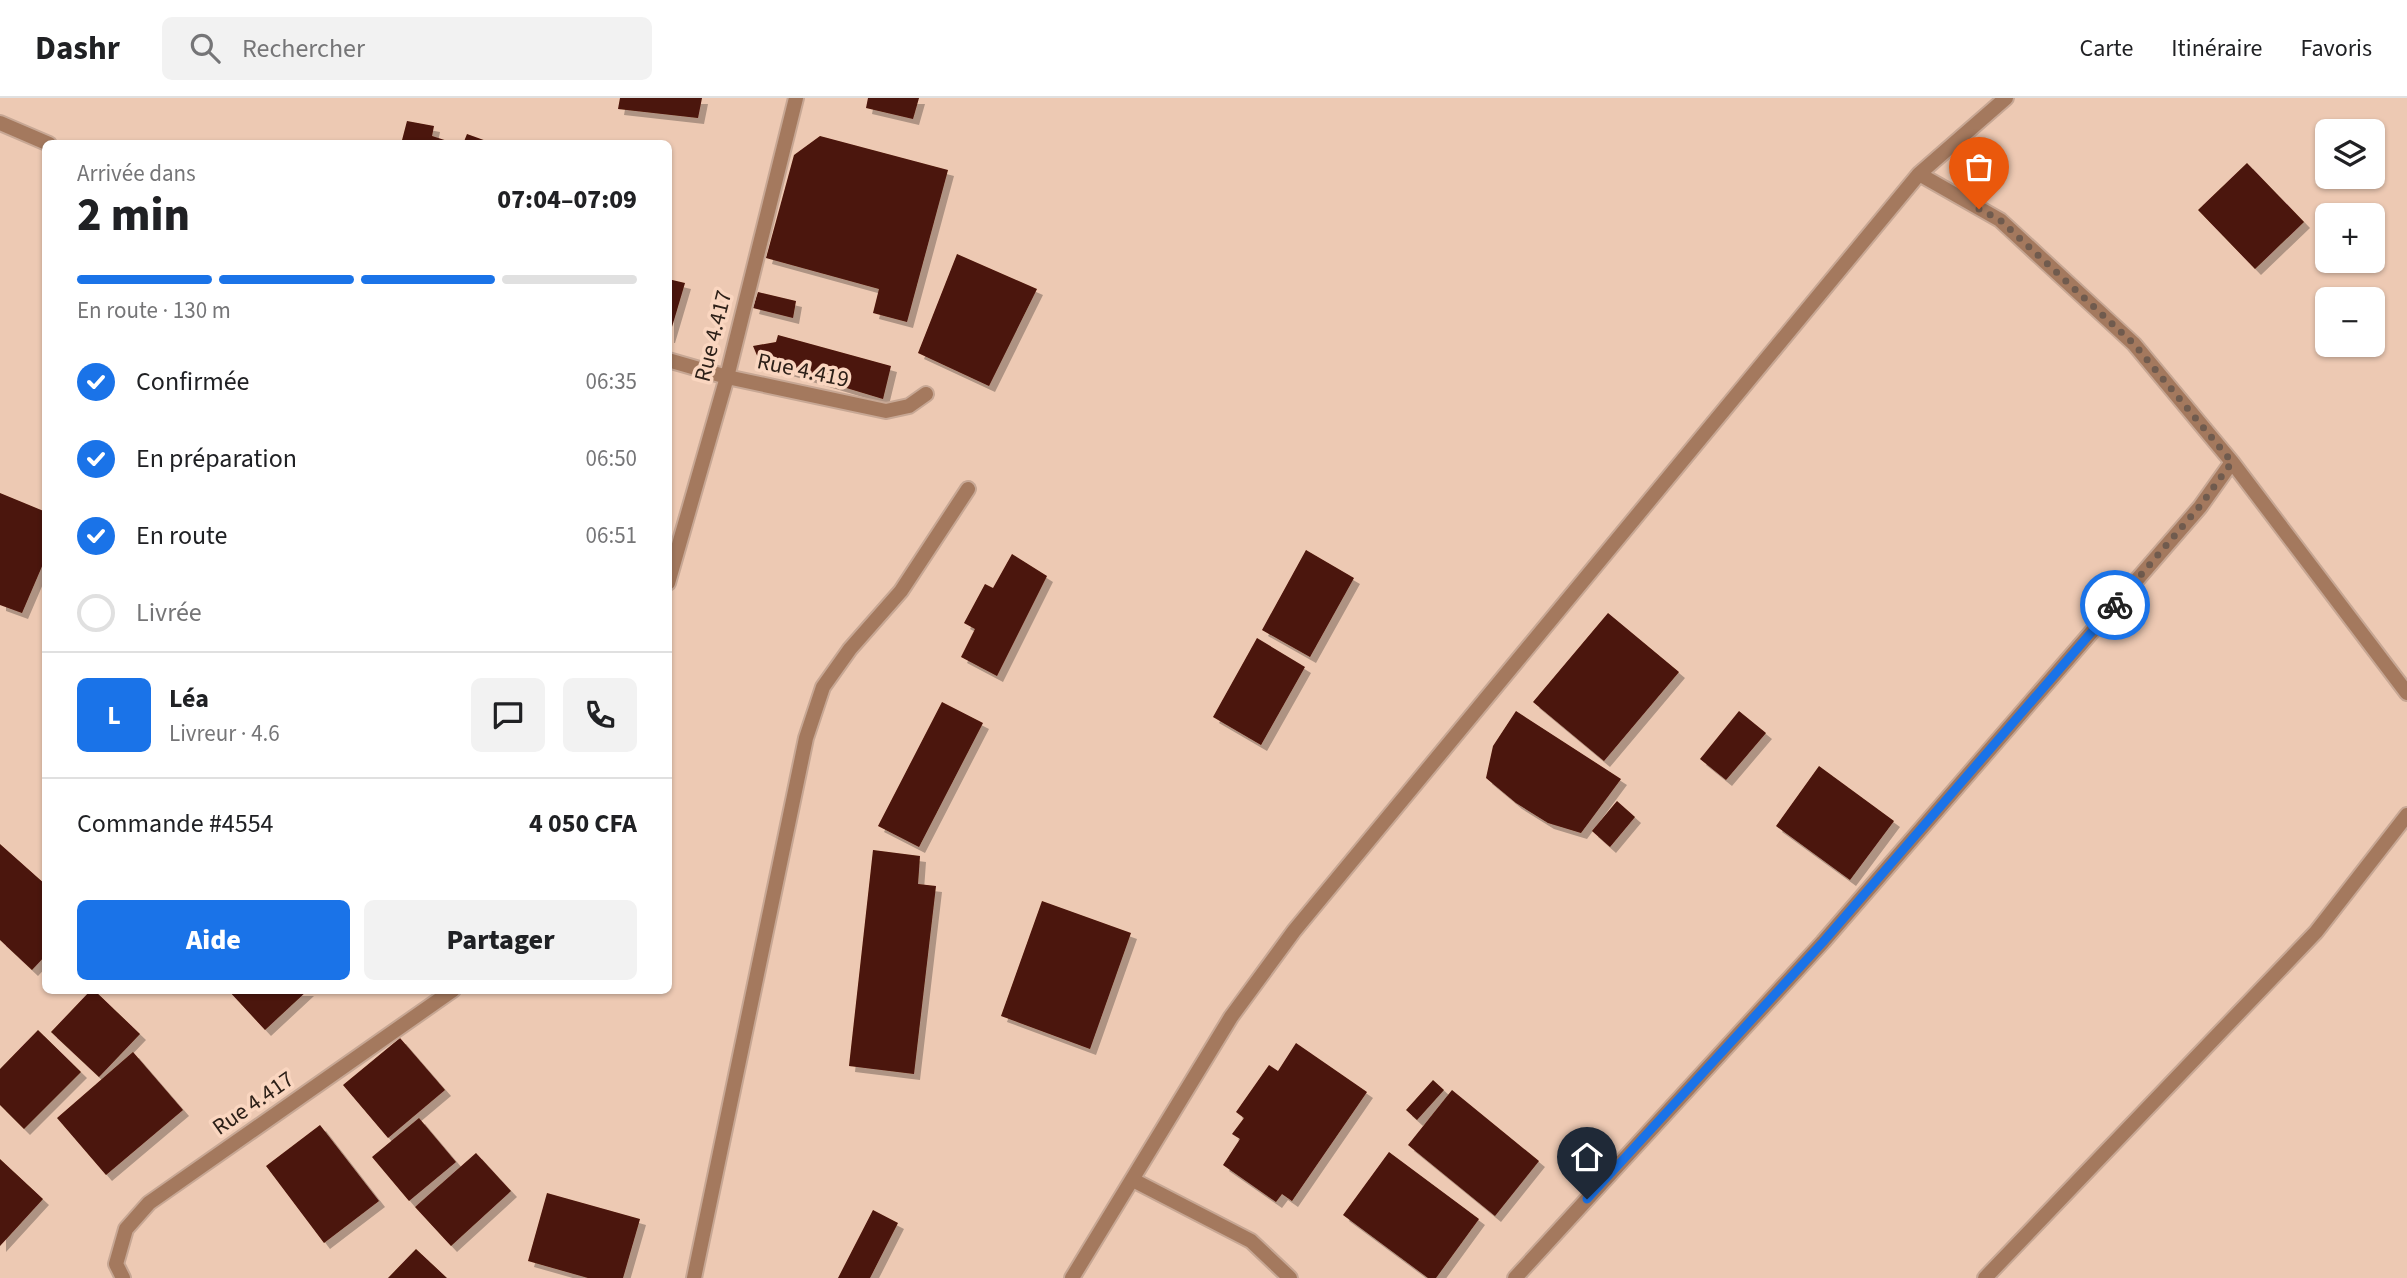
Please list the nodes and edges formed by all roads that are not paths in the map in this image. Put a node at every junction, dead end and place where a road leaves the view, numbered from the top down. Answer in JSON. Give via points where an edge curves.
{"nodes":[{"id":1,"x":796,"y":98,"type":"edge"},
{"id":2,"x":2006,"y":98,"type":"edge"},
{"id":3,"x":0,"y":123,"type":"edge"},
{"id":4,"x":42,"y":141,"type":"edge"},
{"id":5,"x":1919,"y":174,"type":"junction"},
{"id":6,"x":672,"y":361,"type":"edge"},
{"id":7,"x":727,"y":377,"type":"junction"},
{"id":8,"x":926,"y":394,"type":"dead end"},
{"id":9,"x":2232,"y":462,"type":"junction"},
{"id":10,"x":968,"y":489,"type":"dead end"},
{"id":11,"x":672,"y":569,"type":"edge"},
{"id":12,"x":2407,"y":693,"type":"edge"},
{"id":13,"x":2407,"y":815,"type":"edge"},
{"id":14,"x":447,"y":994,"type":"edge"},
{"id":15,"x":1133,"y":1180,"type":"junction"},
{"id":16,"x":123,"y":1278,"type":"edge"},
{"id":17,"x":694,"y":1278,"type":"edge"},
{"id":18,"x":1072,"y":1278,"type":"edge"},
{"id":19,"x":1290,"y":1278,"type":"edge"},
{"id":20,"x":1515,"y":1278,"type":"edge"},
{"id":21,"x":1985,"y":1278,"type":"edge"}],
"edges":[{"from":1,"to":7,"type":"street","name":"Rue 4.417"},
{"from":2,"to":5,"type":"street"},
{"from":3,"to":4,"type":"street"},
{"from":5,"to":9,"type":"street","via":[[2000,220],[2134,344]]},
{"from":5,"to":15,"type":"street","via":[[1294,931],[1231,1017]]},
{"from":6,"to":7,"type":"street","name":"Rue 4.419"},
{"from":7,"to":8,"type":"street","name":"Rue 4.419","via":[[887,411],[909,406]]},
{"from":7,"to":11,"type":"street","name":"Rue 4.417"},
{"from":9,"to":12,"type":"street"},
{"from":9,"to":20,"type":"street","via":[[2200,506],[1823,942]]},
{"from":10,"to":17,"type":"street","via":[[901,591],[849,649],[823,687],[806,738]]},
{"from":13,"to":21,"type":"street","via":[[2316,932]]},
{"from":14,"to":16,"type":"street","name":"Rue 4.417","via":[[149,1203],[126,1229],[116,1264]]},
{"from":15,"to":18,"type":"street"},
{"from":15,"to":19,"type":"street","via":[[1251,1241]]}]}
